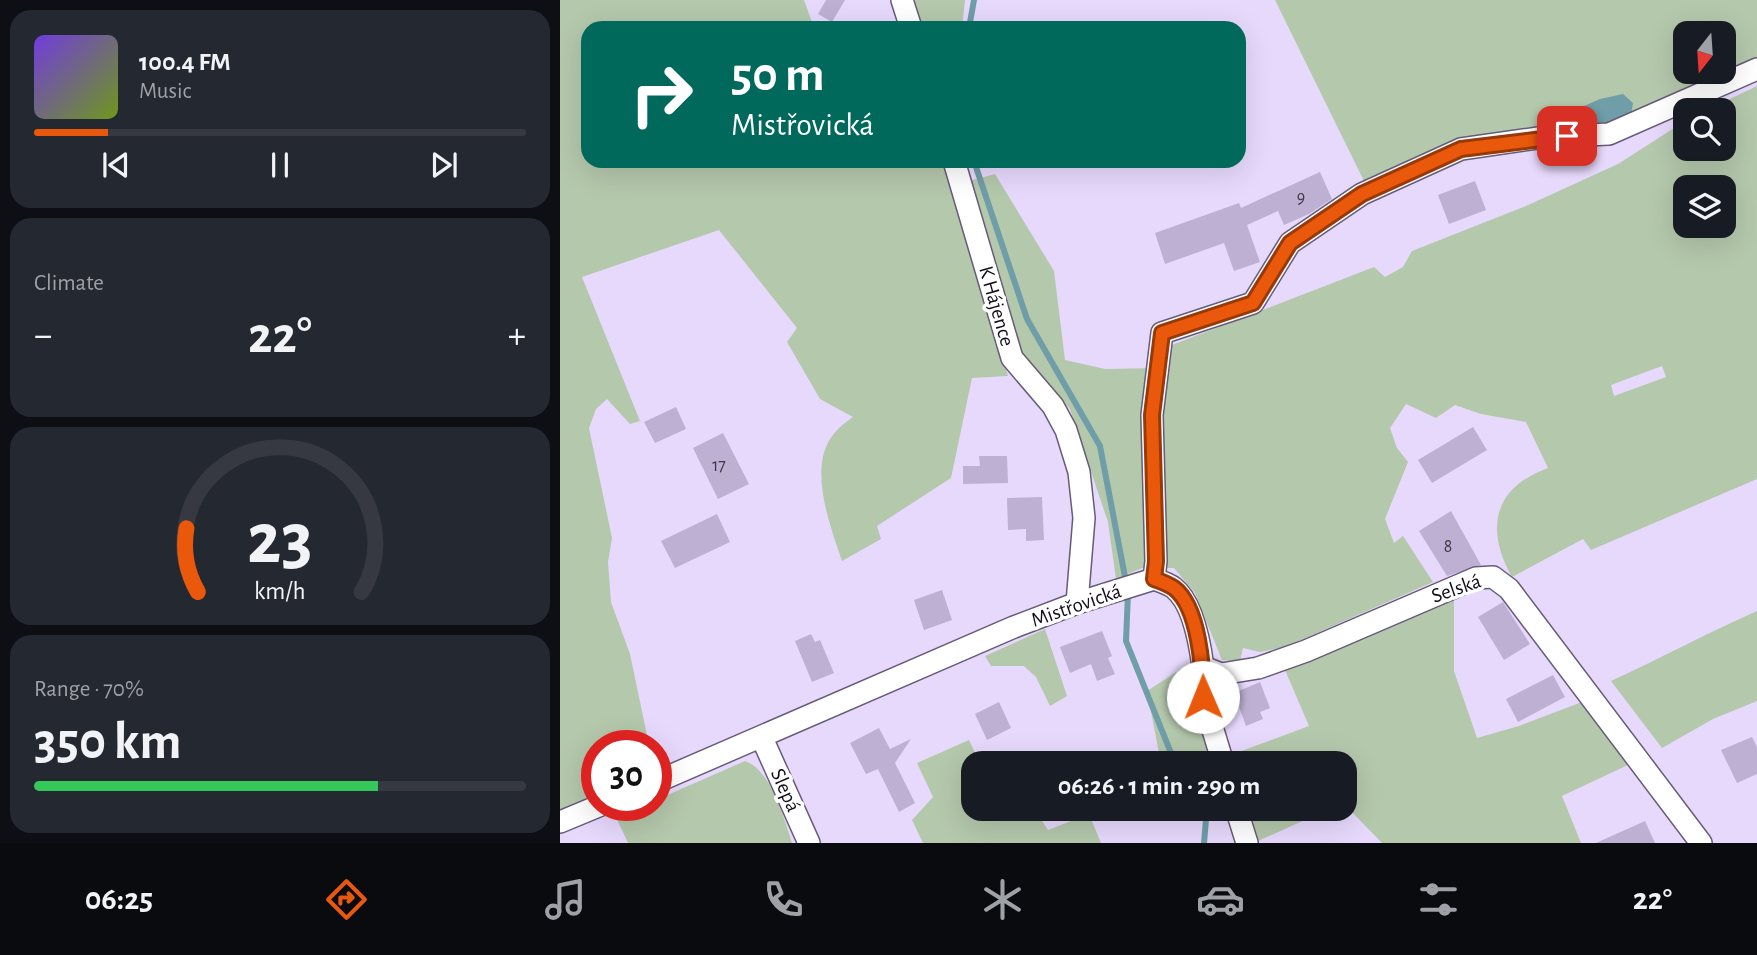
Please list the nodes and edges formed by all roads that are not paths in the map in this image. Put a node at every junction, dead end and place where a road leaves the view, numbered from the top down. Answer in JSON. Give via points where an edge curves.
{"nodes":[{"id":1,"x":902,"y":0,"type":"edge"},
{"id":2,"x":909,"y":21,"type":"edge"},
{"id":3,"x":1757,"y":69,"type":"edge"},
{"id":4,"x":956,"y":168,"type":"edge"},
{"id":5,"x":1137,"y":584,"type":"junction"},
{"id":6,"x":1077,"y":603,"type":"junction"},
{"id":7,"x":1203,"y":667,"type":"junction"},
{"id":8,"x":762,"y":737,"type":"junction"},
{"id":9,"x":1219,"y":751,"type":"edge"},
{"id":10,"x":672,"y":775,"type":"edge"},
{"id":11,"x":581,"y":813,"type":"edge"},
{"id":12,"x":1240,"y":821,"type":"edge"},
{"id":13,"x":560,"y":822,"type":"edge"},
{"id":14,"x":809,"y":843,"type":"edge"},
{"id":15,"x":1247,"y":843,"type":"edge"},
{"id":16,"x":1701,"y":843,"type":"edge"}],
"edges":[{"from":1,"to":2,"type":"street"},
{"from":3,"to":5,"type":"street","via":[[1609,134],[1461,149],[1362,194],[1290,243],[1253,303],[1162,333],[1152,415],[1156,561]]},
{"from":4,"to":6,"type":"street","name":"K Hájence","via":[[1012,358],[1053,406],[1079,472],[1084,519]]},
{"from":5,"to":6,"type":"street","name":"Mistřovická"},
{"from":5,"to":7,"type":"street","via":[[1175,589],[1189,612]]},
{"from":6,"to":8,"type":"street","name":"Mistřovická"},
{"from":7,"to":9,"type":"street","via":[[1203,697]]},
{"from":7,"to":16,"type":"street","name":"Selská","via":[[1221,674],[1258,668],[1476,578],[1493,577],[1509,589]]},
{"from":8,"to":10,"type":"street","name":"Mistřovická"},
{"from":8,"to":14,"type":"street","name":"Slepá"},
{"from":11,"to":13,"type":"street"},
{"from":12,"to":15,"type":"street"}]}
